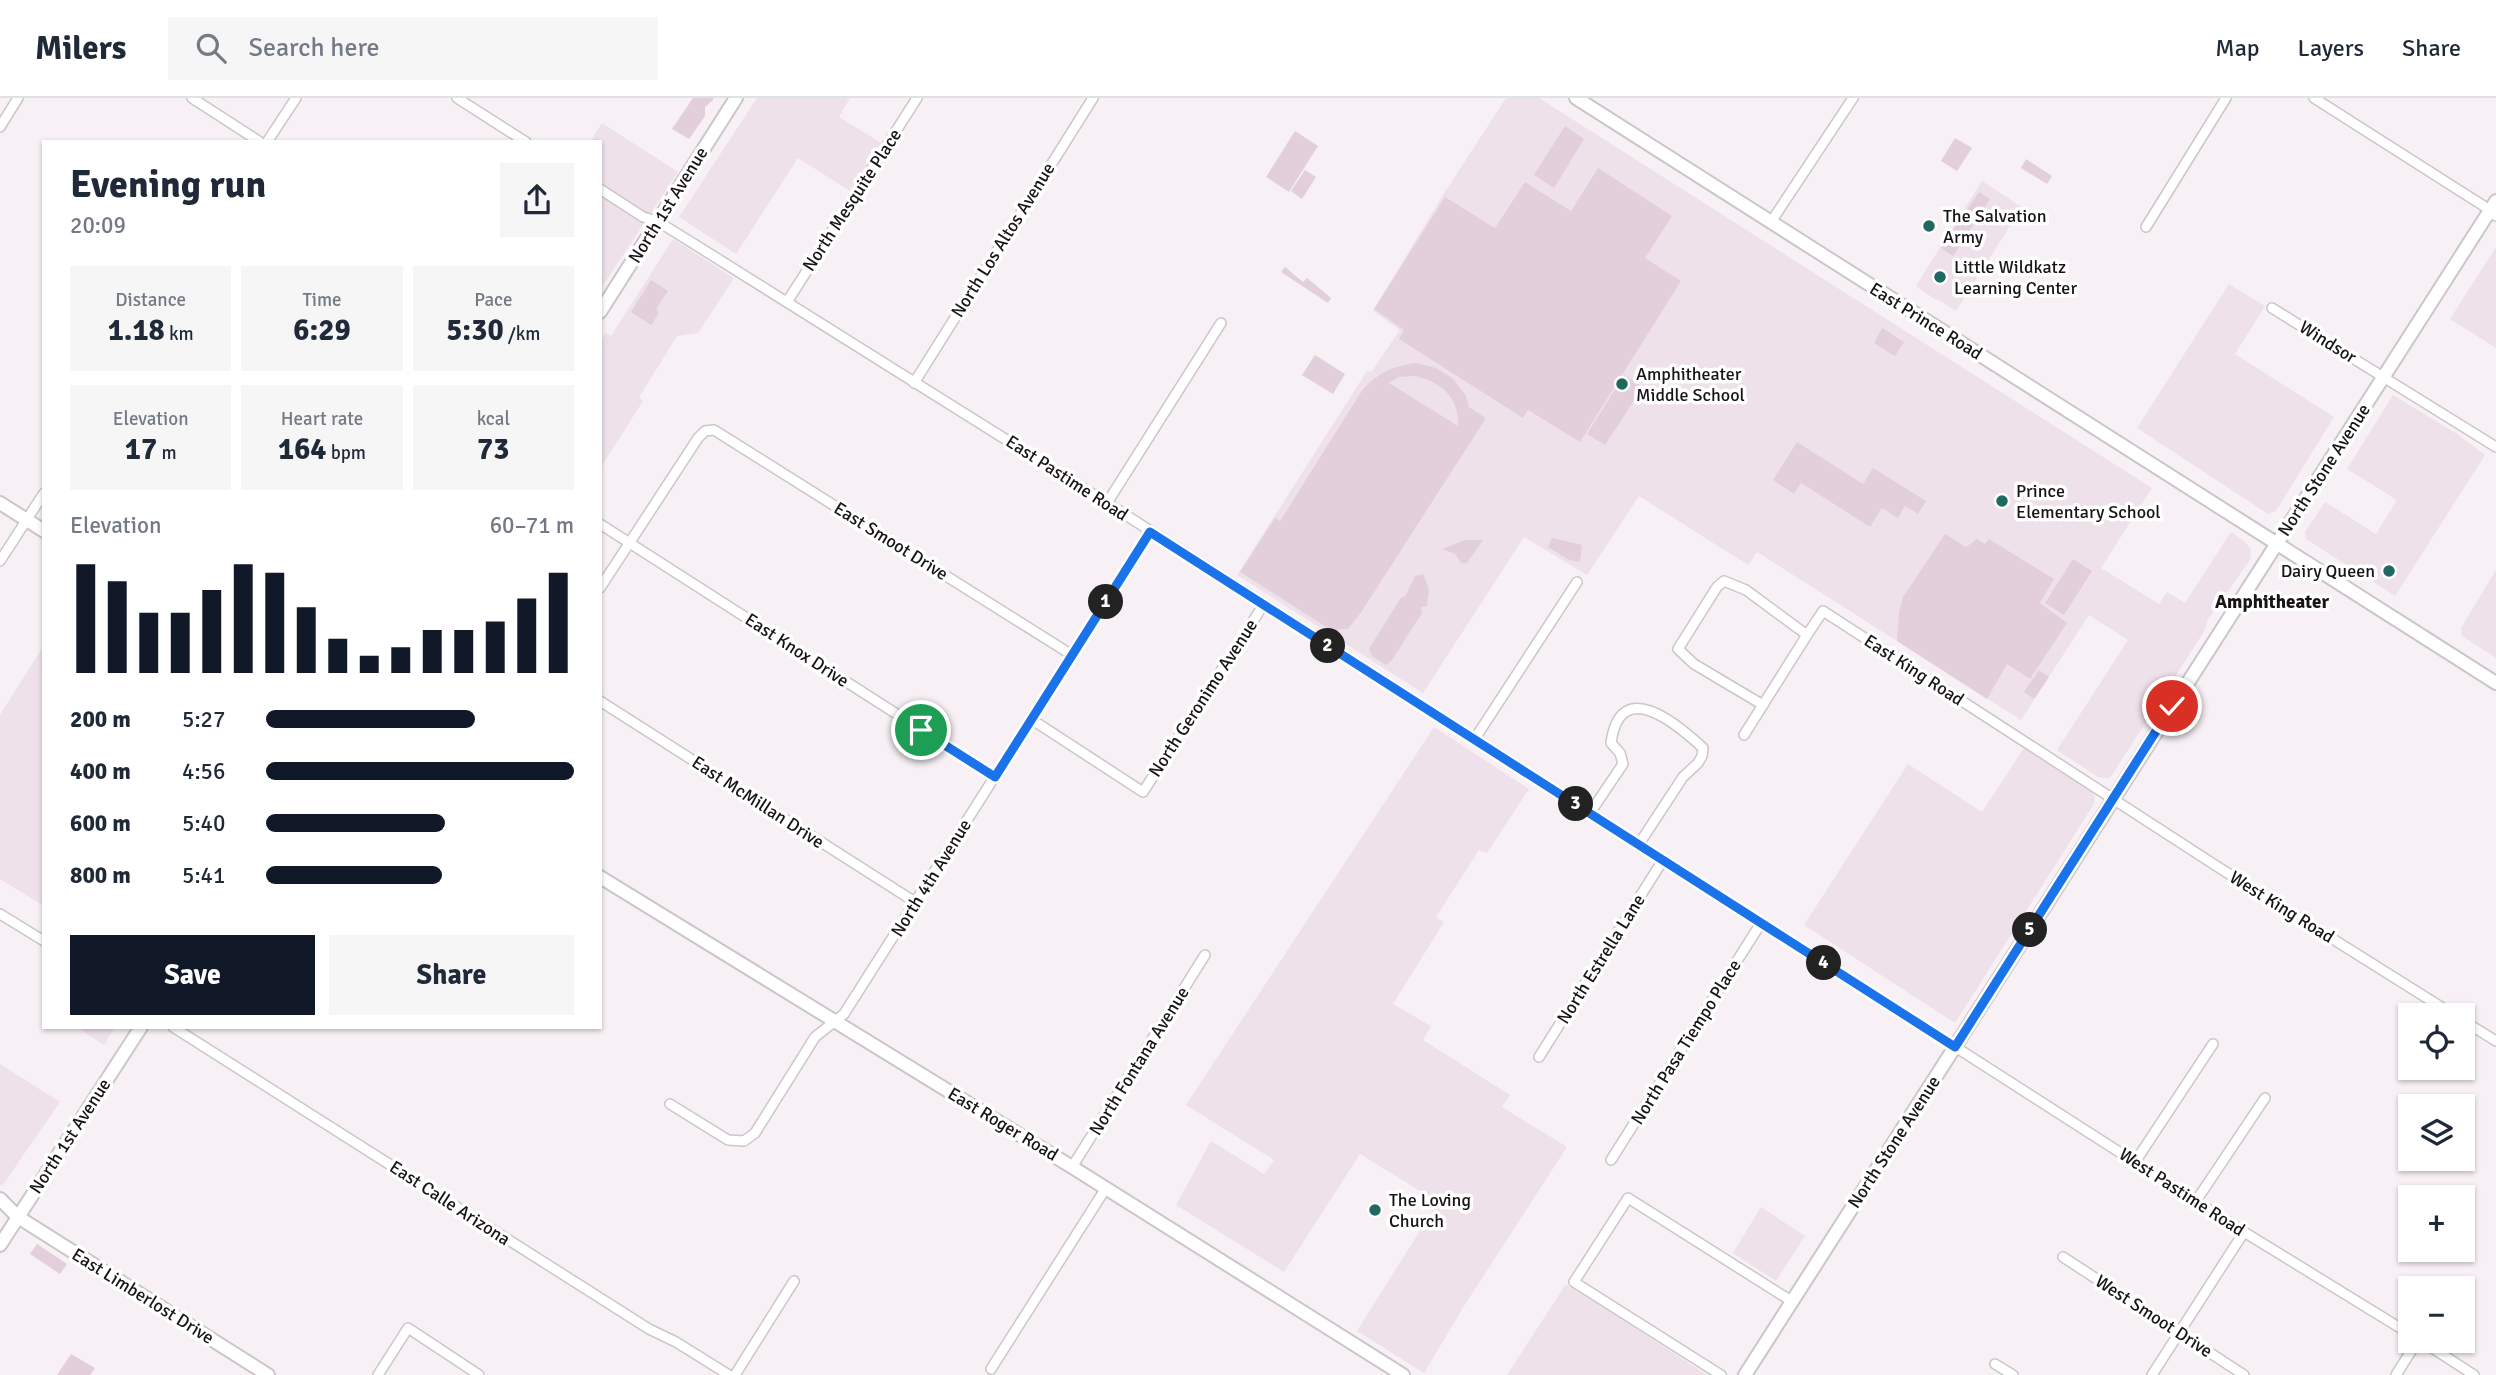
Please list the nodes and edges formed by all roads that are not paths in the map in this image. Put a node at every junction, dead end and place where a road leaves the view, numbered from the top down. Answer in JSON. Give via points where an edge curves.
{"nodes":[{"id":1,"x":18,"y":98,"type":"edge"},
{"id":2,"x":192,"y":98,"type":"edge"},
{"id":3,"x":296,"y":98,"type":"edge"},
{"id":4,"x":457,"y":98,"type":"edge"},
{"id":5,"x":736,"y":98,"type":"edge"},
{"id":6,"x":917,"y":98,"type":"edge"},
{"id":7,"x":1093,"y":98,"type":"edge"},
{"id":8,"x":1576,"y":98,"type":"edge"},
{"id":9,"x":1853,"y":98,"type":"edge"},
{"id":10,"x":2226,"y":98,"type":"edge"},
{"id":11,"x":2314,"y":98,"type":"edge"},
{"id":12,"x":0,"y":127,"type":"edge"},
{"id":13,"x":257,"y":140,"type":"edge"},
{"id":14,"x":268,"y":140,"type":"edge"},
{"id":15,"x":523,"y":140,"type":"edge"},
{"id":16,"x":602,"y":190,"type":"edge"},
{"id":17,"x":2495,"y":210,"type":"edge"},
{"id":18,"x":657,"y":221,"type":"junction"},
{"id":19,"x":1771,"y":222,"type":"junction"},
{"id":20,"x":2146,"y":227,"type":"dead end"},
{"id":21,"x":786,"y":302,"type":"junction"},
{"id":22,"x":2272,"y":308,"type":"dead end"},
{"id":23,"x":602,"y":309,"type":"edge"},
{"id":24,"x":1221,"y":323,"type":"dead end"},
{"id":25,"x":2384,"y":377,"type":"junction"},
{"id":26,"x":914,"y":383,"type":"junction"},
{"id":27,"x":2496,"y":447,"type":"edge"},
{"id":28,"x":42,"y":496,"type":"edge"},
{"id":29,"x":0,"y":503,"type":"edge"},
{"id":30,"x":1107,"y":503,"type":"junction"},
{"id":31,"x":26,"y":520,"type":"junction"},
{"id":32,"x":602,"y":525,"type":"edge"},
{"id":33,"x":42,"y":530,"type":"edge"},
{"id":34,"x":1150,"y":532,"type":"junction"},
{"id":35,"x":629,"y":542,"type":"junction"},
{"id":36,"x":2277,"y":543,"type":"junction"},
{"id":37,"x":0,"y":561,"type":"edge"},
{"id":38,"x":1577,"y":582,"type":"dead end"},
{"id":39,"x":602,"y":585,"type":"edge"},
{"id":40,"x":1264,"y":604,"type":"junction"},
{"id":41,"x":1807,"y":635,"type":"junction"},
{"id":42,"x":1072,"y":656,"type":"junction"},
{"id":43,"x":2496,"y":683,"type":"edge"},
{"id":44,"x":602,"y":702,"type":"edge"},
{"id":45,"x":1762,"y":705,"type":"junction"},
{"id":46,"x":1031,"y":719,"type":"junction"},
{"id":47,"x":1744,"y":735,"type":"dead end"},
{"id":48,"x":1474,"y":740,"type":"junction"},
{"id":49,"x":995,"y":777,"type":"junction"},
{"id":50,"x":2113,"y":797,"type":"junction"},
{"id":51,"x":1590,"y":813,"type":"junction"},
{"id":52,"x":1639,"y":844,"type":"junction"},
{"id":53,"x":1663,"y":860,"type":"junction"},
{"id":54,"x":602,"y":878,"type":"edge"},
{"id":55,"x":915,"y":902,"type":"junction"},
{"id":56,"x":0,"y":914,"type":"edge"},
{"id":57,"x":1762,"y":923,"type":"junction"},
{"id":58,"x":42,"y":940,"type":"edge"},
{"id":59,"x":1205,"y":955,"type":"dead end"},
{"id":60,"x":2435,"y":1003,"type":"edge"},
{"id":61,"x":833,"y":1021,"type":"junction"},
{"id":62,"x":2475,"y":1028,"type":"edge"},
{"id":63,"x":140,"y":1029,"type":"edge"},
{"id":64,"x":176,"y":1029,"type":"edge"},
{"id":65,"x":2496,"y":1041,"type":"edge"},
{"id":66,"x":2213,"y":1044,"type":"dead end"},
{"id":67,"x":1955,"y":1047,"type":"junction"},
{"id":68,"x":1539,"y":1057,"type":"dead end"},
{"id":69,"x":2265,"y":1098,"type":"dead end"},
{"id":70,"x":670,"y":1104,"type":"dead end"},
{"id":71,"x":1611,"y":1160,"type":"dead end"},
{"id":72,"x":2135,"y":1162,"type":"junction"},
{"id":73,"x":1073,"y":1167,"type":"junction"},
{"id":74,"x":1106,"y":1188,"type":"junction"},
{"id":75,"x":0,"y":1199,"type":"edge"},
{"id":76,"x":2196,"y":1201,"type":"junction"},
{"id":77,"x":0,"y":1212,"type":"edge"},
{"id":78,"x":18,"y":1217,"type":"junction"},
{"id":79,"x":2244,"y":1232,"type":"junction"},
{"id":80,"x":0,"y":1245,"type":"edge"},
{"id":81,"x":2063,"y":1257,"type":"dead end"},
{"id":82,"x":794,"y":1281,"type":"dead end"},
{"id":83,"x":1793,"y":1302,"type":"junction"},
{"id":84,"x":2398,"y":1327,"type":"edge"},
{"id":85,"x":2179,"y":1333,"type":"junction"},
{"id":86,"x":2410,"y":1353,"type":"edge"},
{"id":87,"x":2439,"y":1353,"type":"edge"},
{"id":88,"x":1996,"y":1364,"type":"dead end"},
{"id":89,"x":466,"y":1366,"type":"junction"},
{"id":90,"x":991,"y":1369,"type":"dead end"},
{"id":91,"x":268,"y":1375,"type":"edge"},
{"id":92,"x":378,"y":1375,"type":"edge"},
{"id":93,"x":460,"y":1375,"type":"edge"},
{"id":94,"x":479,"y":1375,"type":"edge"},
{"id":95,"x":729,"y":1375,"type":"edge"},
{"id":96,"x":735,"y":1375,"type":"edge"},
{"id":97,"x":1403,"y":1375,"type":"edge"},
{"id":98,"x":1721,"y":1375,"type":"edge"},
{"id":99,"x":1745,"y":1375,"type":"edge"},
{"id":100,"x":2013,"y":1375,"type":"edge"},
{"id":101,"x":2152,"y":1375,"type":"edge"},
{"id":102,"x":2244,"y":1375,"type":"edge"},
{"id":103,"x":2396,"y":1375,"type":"edge"},
{"id":104,"x":2474,"y":1375,"type":"edge"}],
"edges":[{"from":1,"to":12,"type":"street"},
{"from":2,"to":13,"type":"street"},
{"from":3,"to":14,"type":"street"},
{"from":4,"to":15,"type":"street"},
{"from":5,"to":18,"type":"main road","name":"North 1st Avenue"},
{"from":6,"to":21,"type":"street","name":"North Mesquite Place"},
{"from":7,"to":26,"type":"street","name":"North Los Altos Avenue"},
{"from":8,"to":19,"type":"main road","name":"East Prince Road"},
{"from":9,"to":19,"type":"street"},
{"from":10,"to":20,"type":"street"},
{"from":11,"to":17,"type":"street"},
{"from":16,"to":18,"type":"street","name":"East Pastime Road"},
{"from":17,"to":25,"type":"main road","name":"North Stone Avenue"},
{"from":18,"to":21,"type":"street","name":"East Pastime Road"},
{"from":18,"to":23,"type":"main road","name":"North 1st Avenue"},
{"from":19,"to":36,"type":"main road","name":"East Prince Road"},
{"from":21,"to":26,"type":"street","name":"East Pastime Road"},
{"from":22,"to":25,"type":"street","name":"Windsor"},
{"from":24,"to":30,"type":"street"},
{"from":25,"to":27,"type":"street","name":"Windsor"},
{"from":25,"to":36,"type":"main road","name":"North Stone Avenue"},
{"from":26,"to":30,"type":"street","name":"East Pastime Road"},
{"from":28,"to":31,"type":"street"},
{"from":29,"to":31,"type":"main road"},
{"from":30,"to":34,"type":"street","name":"East Pastime Road"},
{"from":31,"to":33,"type":"main road"},
{"from":31,"to":37,"type":"street"},
{"from":32,"to":35,"type":"street","name":"East Knox Drive"},
{"from":34,"to":40,"type":"street","name":"East Pastime Road"},
{"from":34,"to":42,"type":"street","name":"North 4th Avenue"},
{"from":35,"to":39,"type":"street"},
{"from":35,"to":42,"type":"street","name":"East Smoot Drive","via":[[707,427]]},
{"from":35,"to":49,"type":"street","name":"East Knox Drive"},
{"from":36,"to":43,"type":"main road","name":"East Prince Road"},
{"from":36,"to":50,"type":"main road","name":"North Stone Avenue"},
{"from":38,"to":48,"type":"street"},
{"from":40,"to":46,"type":"street","name":"North Geronimo Avenue","via":[[1143,792]]},
{"from":40,"to":48,"type":"street","name":"East Pastime Road"},
{"from":41,"to":45,"type":"street"},
{"from":41,"to":45,"type":"street","via":[[1746,590],[1724,581],[1717,587],[1678,649],[1693,664]]},
{"from":41,"to":50,"type":"street","name":"East King Road","via":[[1823,611]]},
{"from":42,"to":46,"type":"street","name":"North 4th Avenue"},
{"from":44,"to":55,"type":"street","name":"East McMillan Drive"},
{"from":45,"to":47,"type":"street"},
{"from":46,"to":49,"type":"street","name":"North 4th Avenue"},
{"from":48,"to":51,"type":"street","name":"East Pastime Road"},
{"from":49,"to":55,"type":"street","name":"North 4th Avenue"},
{"from":50,"to":60,"type":"street","name":"West King Road"},
{"from":50,"to":67,"type":"main road","name":"North Stone Avenue"},
{"from":51,"to":52,"type":"street","name":"East Pastime Road"},
{"from":51,"to":52,"type":"street","via":[[1623,764],[1611,743],[1613,731],[1630,708],[1643,707],[1681,727],[1703,748],[1702,756]]},
{"from":52,"to":53,"type":"street","name":"East Pastime Road"},
{"from":53,"to":57,"type":"street","name":"East Pastime Road"},
{"from":53,"to":68,"type":"street","name":"North Estrella Lane"},
{"from":54,"to":61,"type":"main road","name":"East Roger Road"},
{"from":55,"to":61,"type":"street","name":"North 4th Avenue","via":[[844,1014]]},
{"from":56,"to":58,"type":"street"},
{"from":57,"to":67,"type":"street","name":"East Pastime Road"},
{"from":57,"to":71,"type":"street","name":"North Pasa Tiempo Place"},
{"from":59,"to":73,"type":"street","name":"North Fontana Avenue"},
{"from":61,"to":70,"type":"street","name":"North 4th Avenue","via":[[816,1037],[749,1139],[728,1140]]},
{"from":61,"to":73,"type":"main road","name":"East Roger Road"},
{"from":62,"to":65,"type":"street"},
{"from":63,"to":78,"type":"main road","name":"North 1st Avenue"},
{"from":64,"to":95,"type":"street","name":"East Calle Arizona"},
{"from":66,"to":72,"type":"street"},
{"from":67,"to":72,"type":"street","name":"West Pastime Road"},
{"from":67,"to":83,"type":"main road","name":"North Stone Avenue"},
{"from":69,"to":76,"type":"street"},
{"from":72,"to":76,"type":"street","name":"West Pastime Road"},
{"from":73,"to":74,"type":"main road","name":"East Roger Road"},
{"from":74,"to":90,"type":"street"},
{"from":74,"to":97,"type":"main road","name":"East Roger Road"},
{"from":75,"to":78,"type":"main road","name":"East Limberlost Drive"},
{"from":76,"to":79,"type":"street","name":"West Pastime Road"},
{"from":77,"to":78,"type":"main road","name":"East Limberlost Drive"},
{"from":78,"to":80,"type":"main road","name":"North 1st Avenue"},
{"from":78,"to":91,"type":"main road","name":"East Limberlost Drive"},
{"from":79,"to":84,"type":"street","name":"West Pastime Road"},
{"from":79,"to":85,"type":"street"},
{"from":81,"to":85,"type":"street","name":"West Smoot Drive"},
{"from":82,"to":96,"type":"street"},
{"from":83,"to":98,"type":"street","via":[[1628,1198],[1574,1282]]},
{"from":83,"to":99,"type":"main road","name":"North Stone Avenue"},
{"from":85,"to":101,"type":"street"},
{"from":85,"to":102,"type":"street","name":"West Smoot Drive"},
{"from":86,"to":103,"type":"street"},
{"from":87,"to":104,"type":"street"},
{"from":88,"to":100,"type":"street"},
{"from":89,"to":92,"type":"street","via":[[408,1328]]},
{"from":89,"to":93,"type":"street"},
{"from":89,"to":94,"type":"street"}]}
